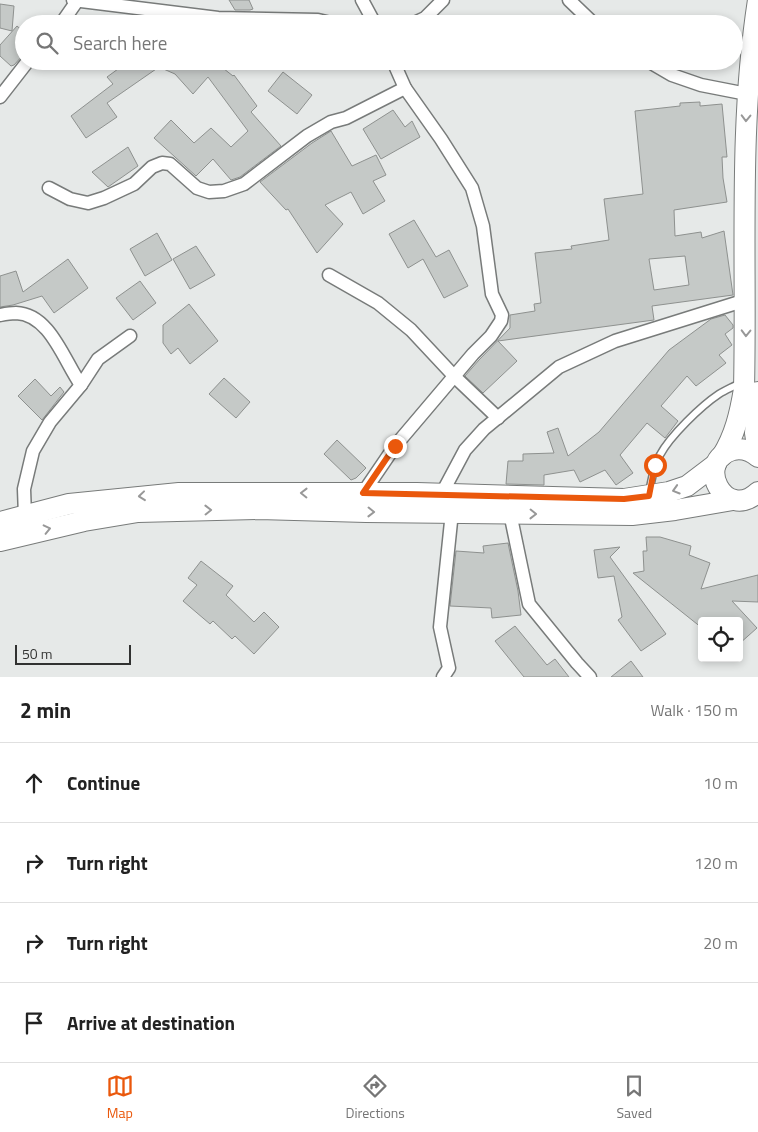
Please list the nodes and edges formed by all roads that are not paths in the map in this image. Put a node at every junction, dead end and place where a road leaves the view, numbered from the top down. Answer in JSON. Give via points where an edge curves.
{"nodes":[{"id":1,"x":73,"y":0,"type":"edge"},
{"id":2,"x":362,"y":0,"type":"edge"},
{"id":3,"x":443,"y":0,"type":"edge"},
{"id":4,"x":569,"y":0,"type":"edge"},
{"id":5,"x":758,"y":0,"type":"edge"},
{"id":6,"x":77,"y":1,"type":"edge"},
{"id":7,"x":67,"y":15,"type":"edge"},
{"id":8,"x":193,"y":15,"type":"edge"},
{"id":9,"x":370,"y":15,"type":"edge"},
{"id":10,"x":428,"y":15,"type":"edge"},
{"id":11,"x":585,"y":15,"type":"edge"},
{"id":12,"x":21,"y":70,"type":"edge"},
{"id":13,"x":397,"y":70,"type":"edge"},
{"id":14,"x":663,"y":70,"type":"edge"},
{"id":15,"x":405,"y":88,"type":"junction"},
{"id":16,"x":747,"y":94,"type":"junction"},
{"id":17,"x":0,"y":97,"type":"edge"},
{"id":18,"x":49,"y":188,"type":"dead end"},
{"id":19,"x":329,"y":275,"type":"dead end"},
{"id":20,"x":746,"y":300,"type":"junction"},
{"id":21,"x":0,"y":315,"type":"edge"},
{"id":22,"x":130,"y":336,"type":"dead end"},
{"id":23,"x":454,"y":376,"type":"junction"},
{"id":24,"x":81,"y":385,"type":"junction"},
{"id":25,"x":751,"y":387,"type":"edge"},
{"id":26,"x":498,"y":418,"type":"junction"},
{"id":27,"x":758,"y":452,"type":"edge"},
{"id":28,"x":758,"y":457,"type":"edge"},
{"id":29,"x":719,"y":460,"type":"junction"},
{"id":30,"x":363,"y":493,"type":"junction"},
{"id":31,"x":441,"y":495,"type":"junction"},
{"id":32,"x":649,"y":496,"type":"junction"},
{"id":33,"x":750,"y":497,"type":"edge"},
{"id":34,"x":452,"y":512,"type":"junction"},
{"id":35,"x":510,"y":513,"type":"junction"},
{"id":36,"x":25,"y":516,"type":"junction"},
{"id":37,"x":0,"y":522,"type":"edge"},
{"id":38,"x":0,"y":541,"type":"edge"},
{"id":39,"x":443,"y":677,"type":"edge"},
{"id":40,"x":590,"y":677,"type":"edge"}],
"edges":[{"from":1,"to":6,"type":"street"},
{"from":2,"to":9,"type":"street"},
{"from":3,"to":10,"type":"street"},
{"from":4,"to":11,"type":"street"},
{"from":5,"to":16,"type":"main road"},
{"from":6,"to":7,"type":"street"},
{"from":6,"to":8,"type":"street"},
{"from":12,"to":17,"type":"street"},
{"from":13,"to":15,"type":"street"},
{"from":14,"to":16,"type":"street","via":[[701,85]]},
{"from":15,"to":18,"type":"street","via":[[346,118],[331,122],[307,136],[244,184],[224,191],[209,192],[197,188],[170,164],[162,163],[152,167],[134,184],[88,203],[70,199]]},
{"from":15,"to":23,"type":"street","via":[[472,188],[483,226],[492,294],[502,315],[491,336]]},
{"from":16,"to":20,"type":"main road","one_way":true},
{"from":19,"to":23,"type":"street","via":[[378,303],[398,319]]},
{"from":20,"to":25,"type":"main road","one_way":true},
{"from":20,"to":26,"type":"street","via":[[615,340],[559,367]]},
{"from":21,"to":24,"type":"street","via":[[16,313],[38,319],[53,337]]},
{"from":22,"to":24,"type":"street","via":[[98,359]]},
{"from":23,"to":26,"type":"street"},
{"from":23,"to":30,"type":"street","via":[[395,446]]},
{"from":24,"to":36,"type":"street","via":[[50,422],[33,451],[24,489]]},
{"from":25,"to":27,"type":"main road"},
{"from":25,"to":29,"type":"main road","via":[[730,442]]},
{"from":25,"to":32,"type":"lane","via":[[719,394],[687,422],[660,454]]},
{"from":26,"to":31,"type":"street","via":[[465,450]]},
{"from":28,"to":29,"type":"main road","via":[[741,449]]},
{"from":29,"to":32,"type":"main road","one_way":true,"via":[[687,486]]},
{"from":29,"to":33,"type":"main road","via":[[714,472],[718,490],[725,496]]},
{"from":30,"to":31,"type":"main road"},
{"from":30,"to":36,"type":"main road","one_way":true,"via":[[179,493],[69,504]]},
{"from":31,"to":32,"type":"main road","via":[[624,499]]},
{"from":35,"to":33,"type":"main road","one_way":true,"via":[[632,515]]},
{"from":34,"to":35,"type":"main road"},
{"from":38,"to":34,"type":"main road","one_way":true,"via":[[138,512],[259,509]]},
{"from":34,"to":39,"type":"street","via":[[440,627],[449,668]]},
{"from":35,"to":40,"type":"street","via":[[529,604]]},
{"from":36,"to":37,"type":"main road"}]}
